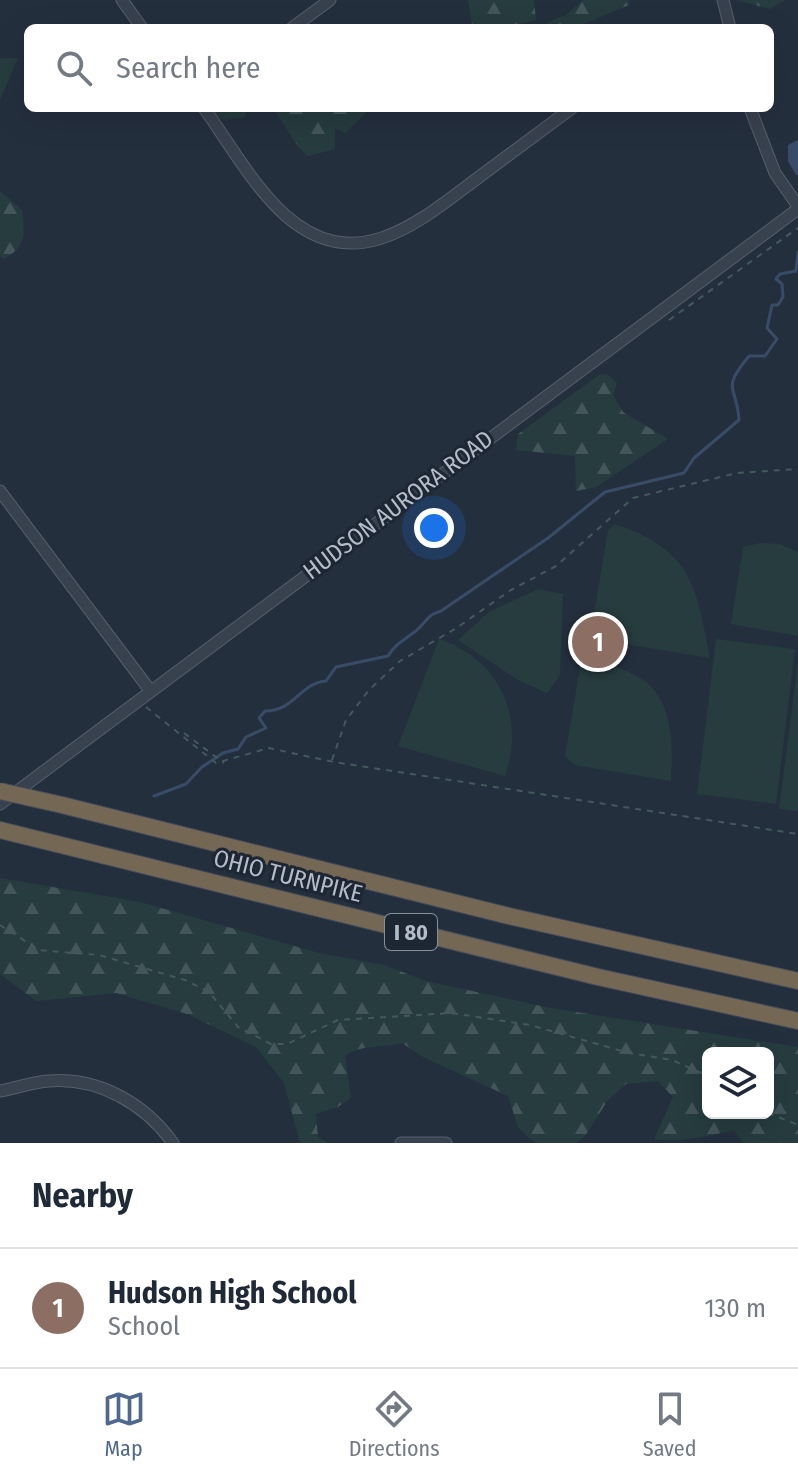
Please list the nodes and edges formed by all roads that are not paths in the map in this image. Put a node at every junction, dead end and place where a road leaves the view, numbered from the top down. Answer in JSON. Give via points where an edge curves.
{"nodes":[{"id":1,"x":122,"y":0,"type":"edge"},
{"id":2,"x":330,"y":0,"type":"edge"},
{"id":3,"x":723,"y":0,"type":"edge"},
{"id":4,"x":139,"y":24,"type":"edge"},
{"id":5,"x":297,"y":24,"type":"edge"},
{"id":6,"x":729,"y":24,"type":"edge"},
{"id":7,"x":207,"y":112,"type":"edge"},
{"id":8,"x":567,"y":112,"type":"edge"},
{"id":9,"x":752,"y":112,"type":"edge"},
{"id":10,"x":798,"y":208,"type":"edge"},
{"id":11,"x":0,"y":491,"type":"edge"},
{"id":12,"x":149,"y":689,"type":"junction"},
{"id":13,"x":0,"y":791,"type":"edge"},
{"id":14,"x":0,"y":804,"type":"edge"},
{"id":15,"x":0,"y":830,"type":"edge"},
{"id":16,"x":798,"y":981,"type":"edge"},
{"id":17,"x":798,"y":1021,"type":"edge"},
{"id":18,"x":0,"y":1091,"type":"edge"},
{"id":19,"x":173,"y":1143,"type":"edge"},
{"id":20,"x":401,"y":1143,"type":"edge"},
{"id":21,"x":446,"y":1143,"type":"edge"}],
"edges":[{"from":1,"to":4,"type":"street"},
{"from":2,"to":5,"type":"street"},
{"from":3,"to":6,"type":"street"},
{"from":7,"to":8,"type":"street","via":[[288,217],[328,239],[369,242],[416,224]]},
{"from":9,"to":10,"type":"street","via":[[775,173]]},
{"from":10,"to":12,"type":"street","name":"HUDSON AURORA ROAD"},
{"from":11,"to":12,"type":"street"},
{"from":12,"to":14,"type":"street","name":"HUDSON AURORA ROAD"},
{"from":13,"to":16,"type":"highway","name":"OHIO TURNPIKE","number":"I 80","bridge":true},
{"from":15,"to":17,"type":"highway","name":"OHIO TURNPIKE","number":"I 80"},
{"from":18,"to":19,"type":"street","via":[[49,1081],[102,1088],[145,1112]]},
{"from":20,"to":21,"type":"street"}]}
